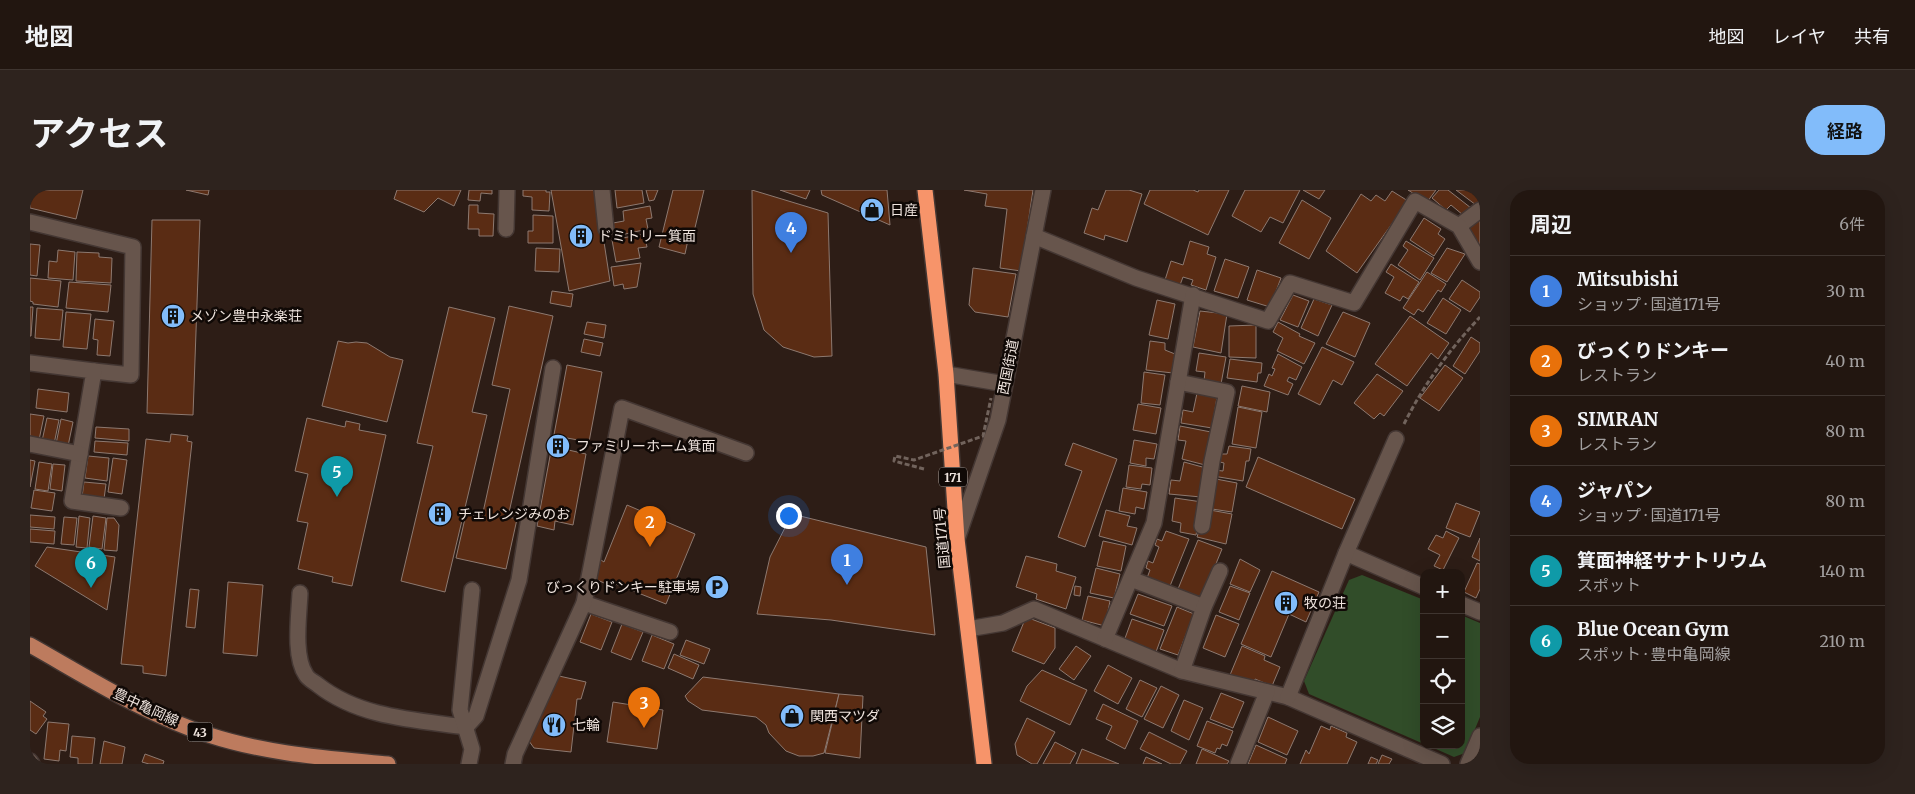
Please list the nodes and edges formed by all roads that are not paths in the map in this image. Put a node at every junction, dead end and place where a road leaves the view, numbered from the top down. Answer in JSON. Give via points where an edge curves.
{"nodes":[{"id":1,"x":507,"y":190,"type":"edge"},
{"id":2,"x":602,"y":190,"type":"edge"},
{"id":3,"x":925,"y":190,"type":"edge"},
{"id":4,"x":1043,"y":190,"type":"edge"},
{"id":5,"x":1480,"y":210,"type":"edge"},
{"id":6,"x":30,"y":222,"type":"edge"},
{"id":7,"x":1459,"y":226,"type":"junction"},
{"id":8,"x":506,"y":229,"type":"dead end"},
{"id":9,"x":606,"y":229,"type":"dead end"},
{"id":10,"x":1034,"y":236,"type":"junction"},
{"id":11,"x":1480,"y":262,"type":"edge"},
{"id":12,"x":1193,"y":295,"type":"junction"},
{"id":13,"x":30,"y":362,"type":"edge"},
{"id":14,"x":553,"y":368,"type":"dead end"},
{"id":15,"x":94,"y":371,"type":"junction"},
{"id":16,"x":946,"y":374,"type":"junction"},
{"id":17,"x":1178,"y":382,"type":"junction"},
{"id":18,"x":1005,"y":384,"type":"junction"},
{"id":19,"x":1396,"y":439,"type":"road end"},
{"id":20,"x":30,"y":444,"type":"edge"},
{"id":21,"x":746,"y":453,"type":"dead end"},
{"id":22,"x":80,"y":454,"type":"junction"},
{"id":23,"x":121,"y":508,"type":"dead end"},
{"id":24,"x":1202,"y":526,"type":"dead end"},
{"id":25,"x":957,"y":539,"type":"junction"},
{"id":26,"x":1346,"y":553,"type":"junction"},
{"id":27,"x":1220,"y":571,"type":"dead end"},
{"id":28,"x":1131,"y":579,"type":"junction"},
{"id":29,"x":1420,"y":585,"type":"edge"},
{"id":30,"x":472,"y":590,"type":"dead end"},
{"id":31,"x":300,"y":593,"type":"dead end"},
{"id":32,"x":584,"y":603,"type":"junction"},
{"id":33,"x":1465,"y":606,"type":"edge"},
{"id":34,"x":1204,"y":607,"type":"junction"},
{"id":35,"x":1480,"y":612,"type":"edge"},
{"id":36,"x":968,"y":629,"type":"junction"},
{"id":37,"x":670,"y":632,"type":"dead end"},
{"id":38,"x":1105,"y":639,"type":"junction"},
{"id":39,"x":30,"y":645,"type":"edge"},
{"id":40,"x":1182,"y":671,"type":"junction"},
{"id":41,"x":1267,"y":692,"type":"junction"},
{"id":42,"x":1288,"y":696,"type":"junction"},
{"id":43,"x":466,"y":727,"type":"junction"},
{"id":44,"x":1480,"y":736,"type":"edge"},
{"id":45,"x":388,"y":764,"type":"edge"},
{"id":46,"x":470,"y":764,"type":"edge"},
{"id":47,"x":513,"y":764,"type":"edge"},
{"id":48,"x":984,"y":764,"type":"edge"},
{"id":49,"x":1238,"y":764,"type":"edge"},
{"id":50,"x":1442,"y":764,"type":"edge"},
{"id":51,"x":1468,"y":764,"type":"edge"}],
"edges":[{"from":1,"to":8,"type":"street"},
{"from":2,"to":9,"type":"street"},
{"from":3,"to":16,"type":"highway","name":"国道171号","number":"171"},
{"from":4,"to":10,"type":"street","name":"西国街道"},
{"from":5,"to":7,"type":"street"},
{"from":6,"to":15,"type":"street","via":[[132,247],[131,375]]},
{"from":7,"to":11,"type":"street"},
{"from":7,"to":12,"type":"street","via":[[1415,201],[1354,303],[1290,283],[1268,321]]},
{"from":10,"to":12,"type":"street","via":[[1136,278]]},
{"from":10,"to":18,"type":"street","name":"西国街道"},
{"from":12,"to":17,"type":"street"},
{"from":13,"to":15,"type":"street"},
{"from":14,"to":43,"type":"street","via":[[519,580],[476,716]]},
{"from":15,"to":22,"type":"street"},
{"from":16,"to":18,"type":"street"},
{"from":16,"to":25,"type":"highway","name":"国道171号","number":"171"},
{"from":17,"to":24,"type":"street","via":[[1227,392]]},
{"from":17,"to":28,"type":"street","via":[[1154,523]]},
{"from":18,"to":25,"type":"street","name":"西国街道","via":[[998,420]]},
{"from":19,"to":26,"type":"street"},
{"from":20,"to":22,"type":"street"},
{"from":21,"to":32,"type":"street","via":[[622,408]]},
{"from":22,"to":23,"type":"street","via":[[72,501]]},
{"from":25,"to":36,"type":"highway","name":"国道171号","number":"171"},
{"from":26,"to":29,"type":"street"},
{"from":26,"to":42,"type":"street"},
{"from":27,"to":34,"type":"street"},
{"from":28,"to":34,"type":"street"},
{"from":28,"to":38,"type":"street"},
{"from":30,"to":43,"type":"street","via":[[460,710]]},
{"from":31,"to":43,"type":"street","via":[[297,651],[306,676],[348,703],[380,714]]},
{"from":32,"to":37,"type":"street"},
{"from":32,"to":47,"type":"street"},
{"from":33,"to":35,"type":"street"},
{"from":34,"to":40,"type":"street"},
{"from":36,"to":38,"type":"street","via":[[1003,623],[1034,609]]},
{"from":36,"to":48,"type":"highway","name":"国道171号","number":"171"},
{"from":38,"to":40,"type":"street"},
{"from":39,"to":45,"type":"main road","name":"豊中亀岡線","number":"43","via":[[134,704],[209,735],[284,754]]},
{"from":40,"to":41,"type":"street"},
{"from":41,"to":42,"type":"street"},
{"from":41,"to":49,"type":"street"},
{"from":42,"to":50,"type":"street"},
{"from":43,"to":46,"type":"street","via":[[472,749]]},
{"from":44,"to":51,"type":"street"}]}
